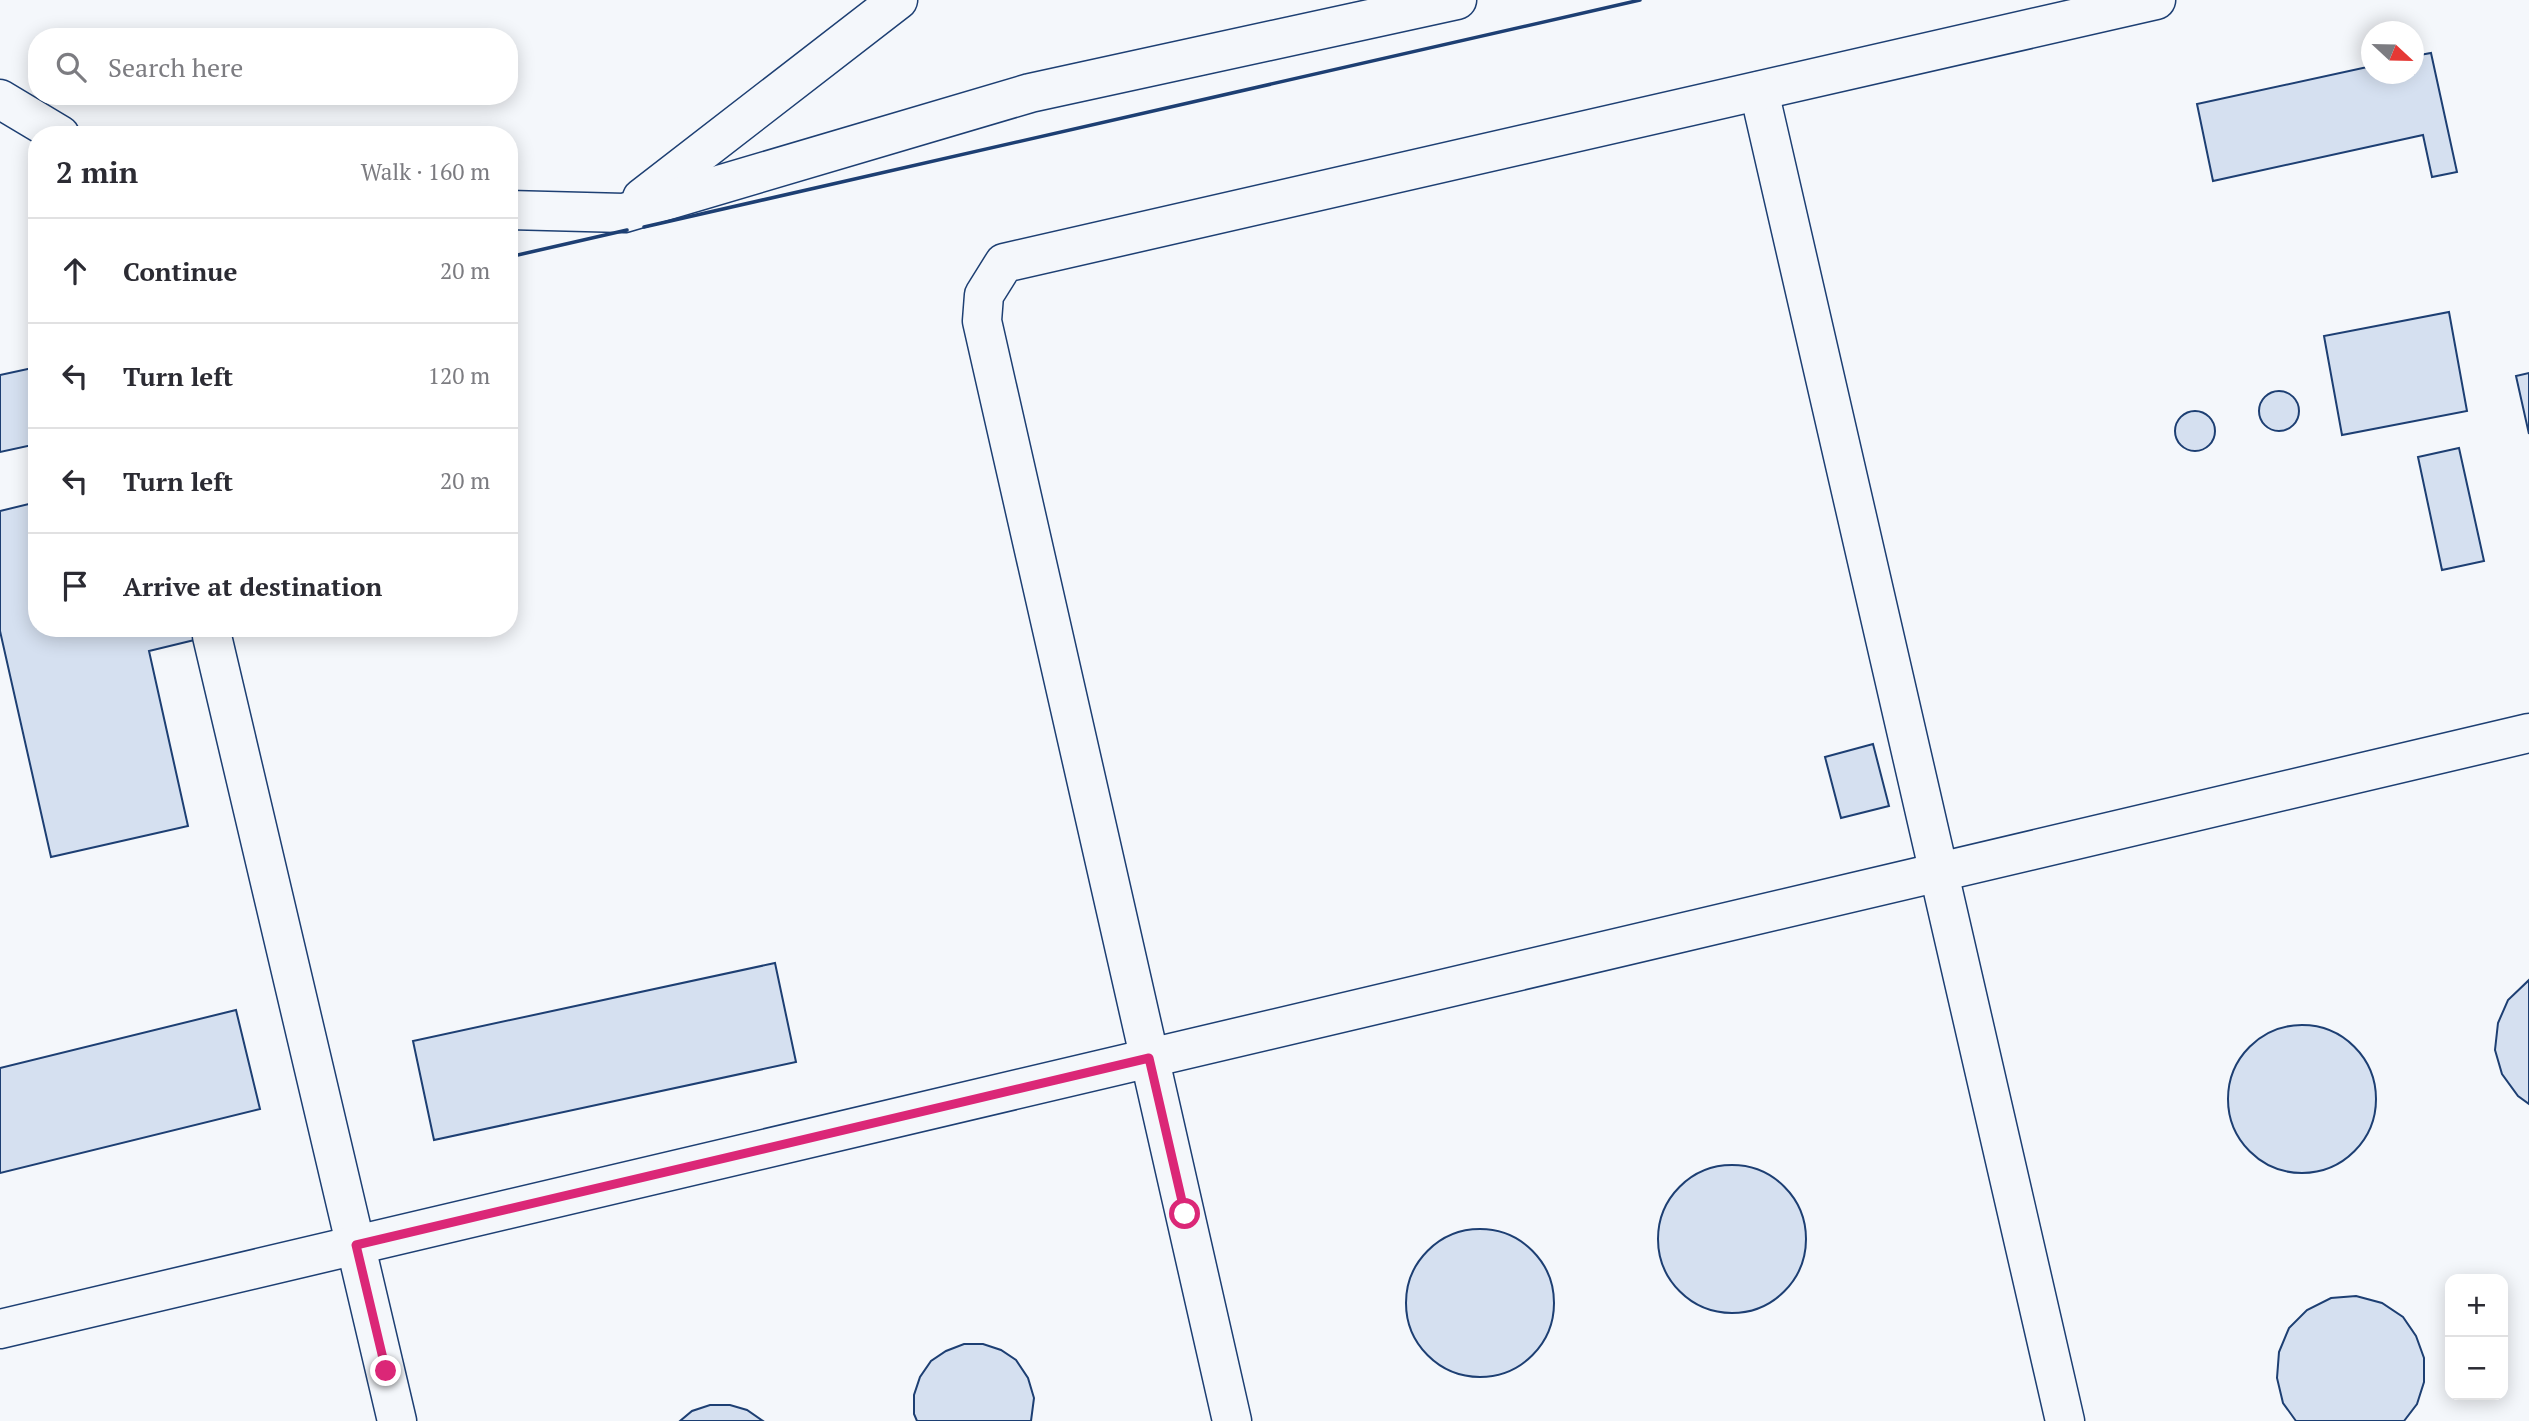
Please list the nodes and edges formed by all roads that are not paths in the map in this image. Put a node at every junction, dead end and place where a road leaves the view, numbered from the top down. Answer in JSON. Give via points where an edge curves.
{"nodes":[{"id":1,"x":898,"y":0,"type":"edge"},
{"id":2,"x":1457,"y":0,"type":"edge"},
{"id":3,"x":2156,"y":0,"type":"edge"},
{"id":4,"x":1759,"y":91,"type":"junction"},
{"id":5,"x":0,"y":99,"type":"edge"},
{"id":6,"x":45,"y":126,"type":"edge"},
{"id":7,"x":518,"y":210,"type":"edge"},
{"id":8,"x":624,"y":212,"type":"junction"},
{"id":9,"x":212,"y":637,"type":"edge"},
{"id":10,"x":2529,"y":733,"type":"edge"},
{"id":11,"x":1939,"y":872,"type":"junction"},
{"id":12,"x":1149,"y":1058,"type":"junction"},
{"id":13,"x":356,"y":1245,"type":"junction"},
{"id":14,"x":0,"y":1329,"type":"edge"},
{"id":15,"x":397,"y":1421,"type":"edge"},
{"id":16,"x":1233,"y":1421,"type":"edge"},
{"id":17,"x":2065,"y":1421,"type":"edge"}],
"edges":[{"from":1,"to":8,"type":"street"},
{"from":2,"to":8,"type":"street","via":[[1030,93]]},
{"from":3,"to":4,"type":"street"},
{"from":4,"to":11,"type":"street"},
{"from":4,"to":12,"type":"street","via":[[1004,263],[984,295],[982,321]]},
{"from":5,"to":6,"type":"street"},
{"from":7,"to":8,"type":"street"},
{"from":9,"to":13,"type":"street"},
{"from":10,"to":11,"type":"street"},
{"from":11,"to":12,"type":"street"},
{"from":11,"to":17,"type":"street"},
{"from":12,"to":13,"type":"street"},
{"from":12,"to":16,"type":"street"},
{"from":13,"to":14,"type":"street"},
{"from":13,"to":15,"type":"street"}]}
